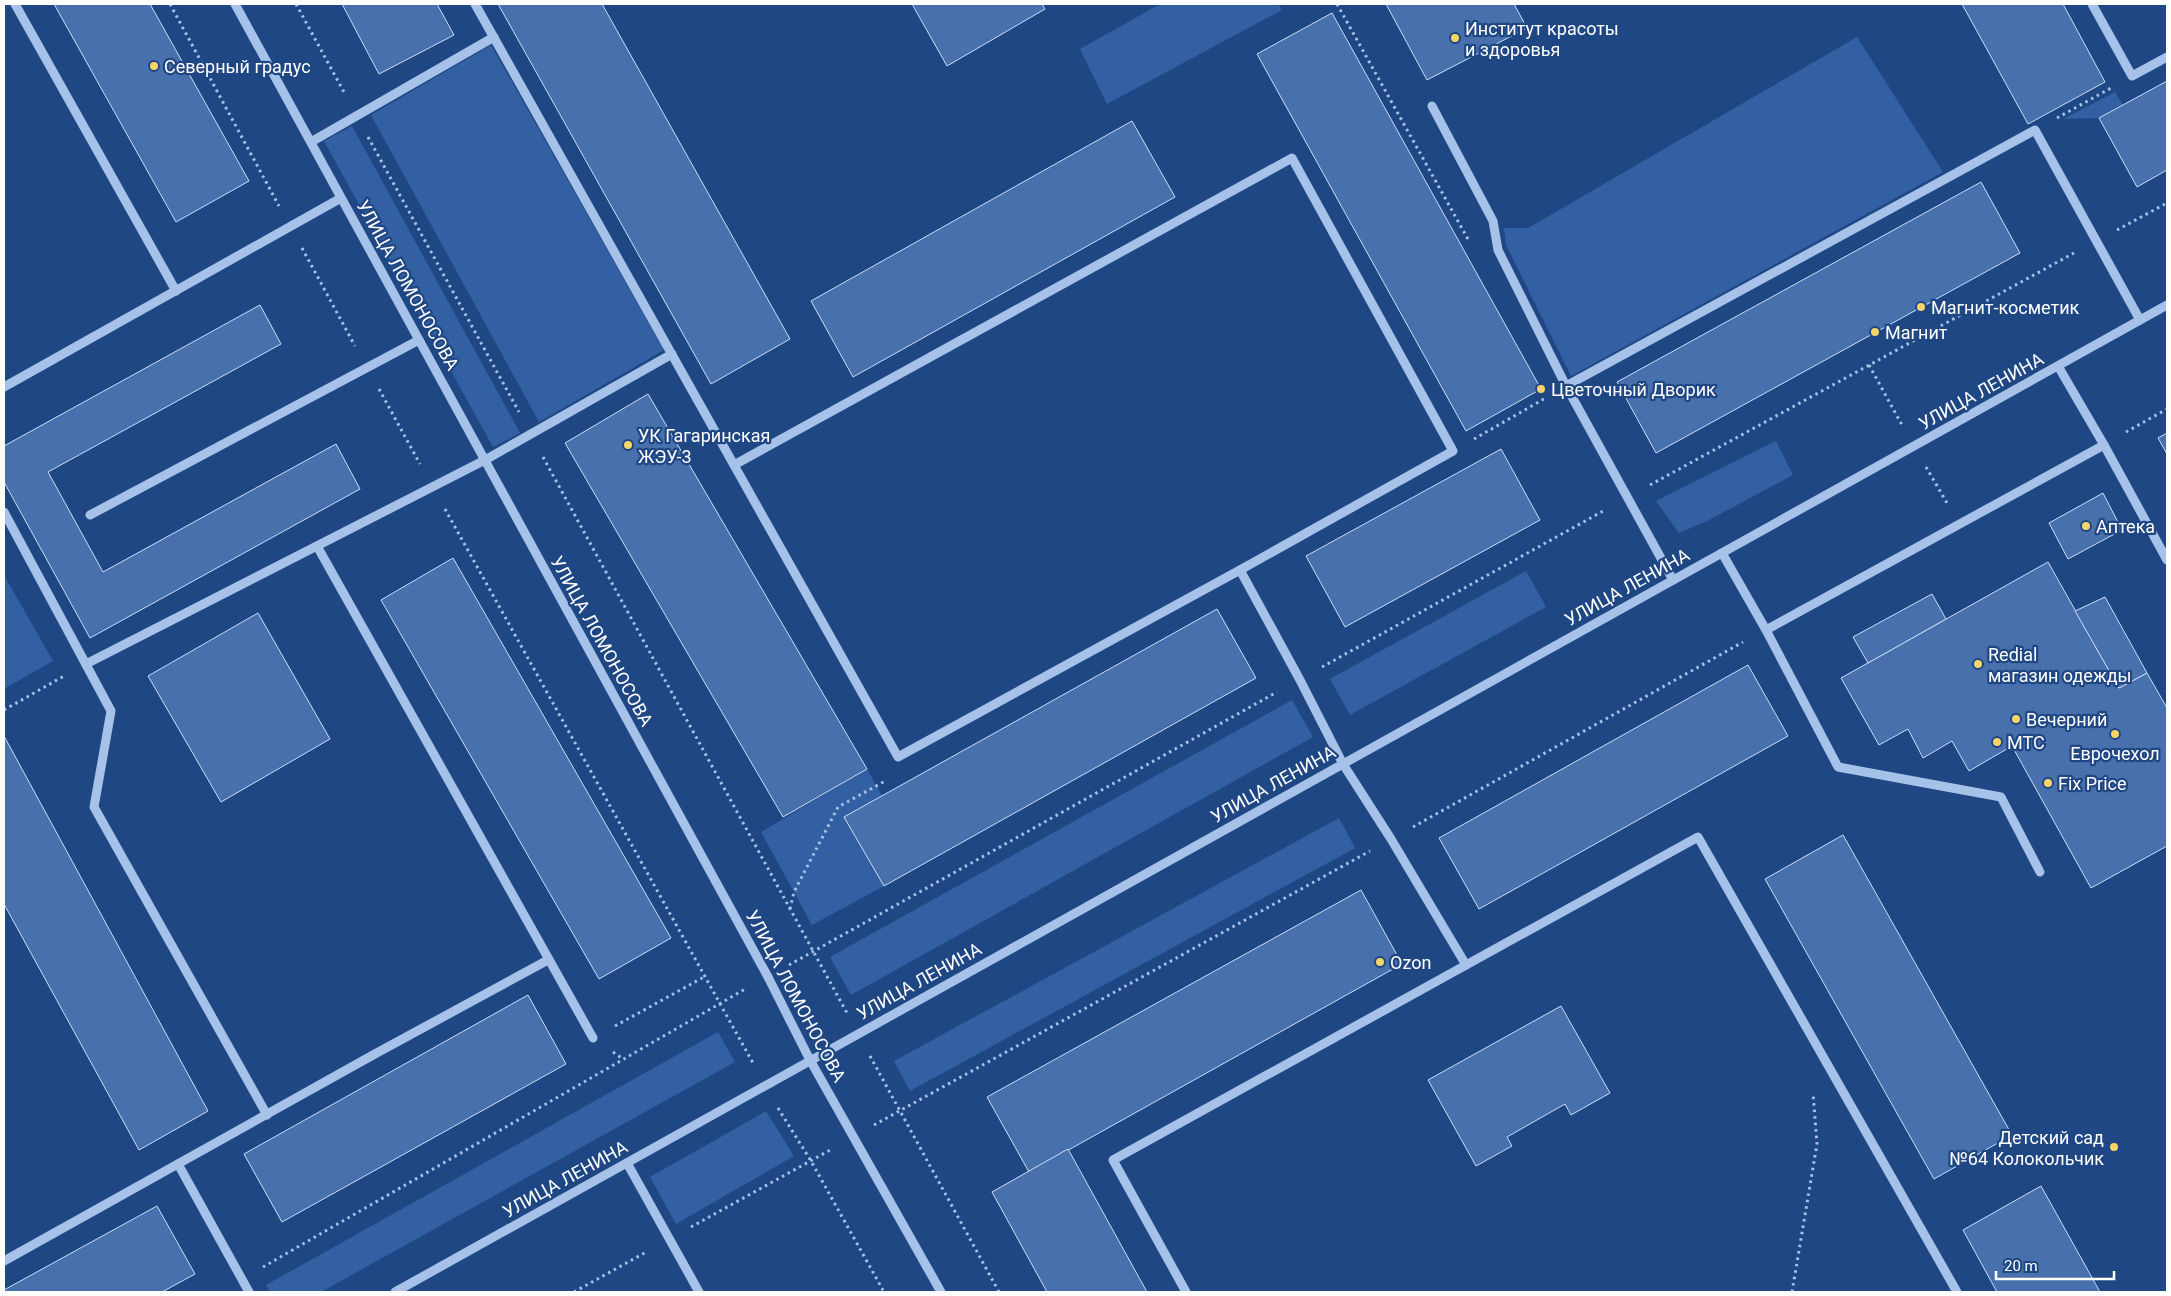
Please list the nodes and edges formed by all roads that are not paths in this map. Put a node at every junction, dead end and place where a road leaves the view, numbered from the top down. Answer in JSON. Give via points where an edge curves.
{"nodes":[{"id":1,"x":15,"y":4,"type":"edge"},
{"id":2,"x":235,"y":4,"type":"edge"},
{"id":3,"x":475,"y":4,"type":"edge"},
{"id":4,"x":2092,"y":4,"type":"edge"},
{"id":5,"x":494,"y":37,"type":"junction"},
{"id":6,"x":2167,"y":57,"type":"edge"},
{"id":7,"x":1432,"y":106,"type":"dead end"},
{"id":8,"x":311,"y":142,"type":"junction"},
{"id":9,"x":341,"y":198,"type":"junction"},
{"id":10,"x":176,"y":291,"type":"junction"},
{"id":11,"x":2167,"y":305,"type":"edge"},
{"id":12,"x":2140,"y":320,"type":"junction"},
{"id":13,"x":419,"y":340,"type":"junction"},
{"id":14,"x":672,"y":354,"type":"junction"},
{"id":15,"x":2058,"y":366,"type":"junction"},
{"id":16,"x":1566,"y":386,"type":"junction"},
{"id":17,"x":4,"y":387,"type":"edge"},
{"id":18,"x":2104,"y":445,"type":"junction"},
{"id":19,"x":485,"y":460,"type":"junction"},
{"id":20,"x":734,"y":465,"type":"junction"},
{"id":21,"x":4,"y":512,"type":"edge"},
{"id":22,"x":90,"y":516,"type":"dead end"},
{"id":23,"x":317,"y":546,"type":"junction"},
{"id":24,"x":1722,"y":553,"type":"junction"},
{"id":25,"x":2167,"y":560,"type":"edge"},
{"id":26,"x":1240,"y":570,"type":"junction"},
{"id":27,"x":1673,"y":580,"type":"junction"},
{"id":28,"x":1766,"y":630,"type":"junction"},
{"id":29,"x":86,"y":664,"type":"junction"},
{"id":30,"x":1343,"y":764,"type":"junction"},
{"id":31,"x":2040,"y":872,"type":"dead end"},
{"id":32,"x":548,"y":960,"type":"junction"},
{"id":33,"x":1466,"y":965,"type":"junction"},
{"id":34,"x":593,"y":1038,"type":"road end"},
{"id":35,"x":810,"y":1060,"type":"junction"},
{"id":36,"x":267,"y":1115,"type":"junction"},
{"id":37,"x":627,"y":1162,"type":"junction"},
{"id":38,"x":178,"y":1164,"type":"junction"},
{"id":39,"x":4,"y":1261,"type":"edge"},
{"id":40,"x":250,"y":1292,"type":"edge"},
{"id":41,"x":395,"y":1292,"type":"edge"},
{"id":42,"x":699,"y":1292,"type":"edge"},
{"id":43,"x":942,"y":1292,"type":"edge"},
{"id":44,"x":1186,"y":1292,"type":"edge"},
{"id":45,"x":1957,"y":1292,"type":"edge"}],
"edges":[{"from":1,"to":10,"type":"street"},
{"from":2,"to":8,"type":"street","name":"УЛИЦА ЛОМОНОСОВА"},
{"from":3,"to":5,"type":"street"},
{"from":4,"to":6,"type":"street","via":[[2132,76]]},
{"from":5,"to":8,"type":"street"},
{"from":5,"to":14,"type":"street"},
{"from":7,"to":16,"type":"street","via":[[1493,222],[1498,250]]},
{"from":8,"to":9,"type":"street","name":"УЛИЦА ЛОМОНОСОВА"},
{"from":9,"to":10,"type":"street"},
{"from":9,"to":13,"type":"street","name":"УЛИЦА ЛОМОНОСОВА"},
{"from":10,"to":17,"type":"street"},
{"from":11,"to":12,"type":"street","name":"УЛИЦА ЛЕНИНА"},
{"from":12,"to":15,"type":"street","name":"УЛИЦА ЛЕНИНА"},
{"from":12,"to":16,"type":"street","via":[[2035,130]]},
{"from":13,"to":19,"type":"street","name":"УЛИЦА ЛОМОНОСОВА"},
{"from":13,"to":22,"type":"street"},
{"from":14,"to":19,"type":"street"},
{"from":14,"to":20,"type":"street"},
{"from":15,"to":18,"type":"street"},
{"from":15,"to":24,"type":"street","name":"УЛИЦА ЛЕНИНА"},
{"from":16,"to":27,"type":"street"},
{"from":18,"to":25,"type":"street"},
{"from":18,"to":28,"type":"street"},
{"from":19,"to":23,"type":"street"},
{"from":19,"to":35,"type":"street","name":"УЛИЦА ЛОМОНОСОВА","via":[[768,977]]},
{"from":20,"to":26,"type":"street","via":[[898,757]]},
{"from":20,"to":26,"type":"street","via":[[1292,158],[1454,451]]},
{"from":21,"to":29,"type":"street"},
{"from":23,"to":29,"type":"street"},
{"from":23,"to":32,"type":"street"},
{"from":24,"to":27,"type":"street","name":"УЛИЦА ЛЕНИНА"},
{"from":24,"to":28,"type":"street"},
{"from":26,"to":30,"type":"street"},
{"from":27,"to":30,"type":"street","name":"УЛИЦА ЛЕНИНА"},
{"from":28,"to":31,"type":"street","via":[[1838,767],[2001,797]]},
{"from":29,"to":36,"type":"street","via":[[111,711],[94,807]]},
{"from":30,"to":33,"type":"street"},
{"from":30,"to":35,"type":"street","name":"УЛИЦА ЛЕНИНА"},
{"from":32,"to":34,"type":"street"},
{"from":32,"to":36,"type":"street"},
{"from":33,"to":44,"type":"street","via":[[1113,1160]]},
{"from":33,"to":45,"type":"street","via":[[1698,837]]},
{"from":35,"to":37,"type":"street","name":"УЛИЦА ЛЕНИНА"},
{"from":35,"to":43,"type":"street","name":"УЛИЦА ЛОМОНОСОВА"},
{"from":36,"to":38,"type":"street"},
{"from":37,"to":41,"type":"street","name":"УЛИЦА ЛЕНИНА"},
{"from":37,"to":42,"type":"street"},
{"from":38,"to":39,"type":"street"},
{"from":38,"to":40,"type":"street"}]}
